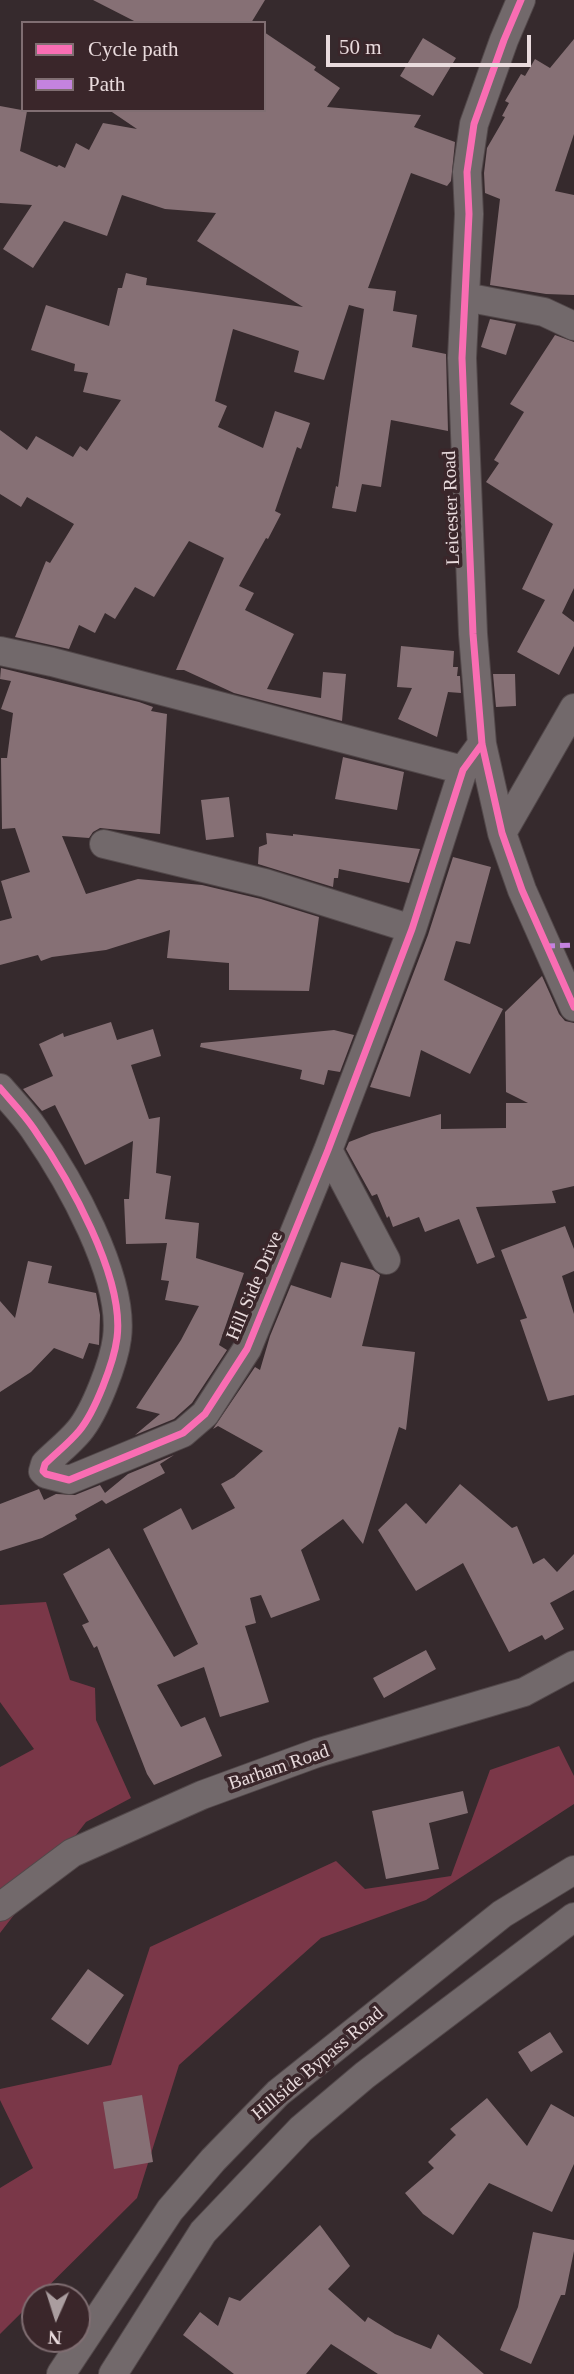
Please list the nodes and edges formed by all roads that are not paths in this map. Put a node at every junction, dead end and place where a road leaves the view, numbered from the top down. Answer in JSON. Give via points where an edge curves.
{"nodes":[{"id":1,"x":521,"y":0,"type":"edge"},
{"id":2,"x":465,"y":297,"type":"junction"},
{"id":3,"x":574,"y":326,"type":"edge"},
{"id":4,"x":0,"y":651,"type":"edge"},
{"id":5,"x":574,"y":708,"type":"edge"},
{"id":6,"x":482,"y":744,"type":"junction"},
{"id":7,"x":463,"y":770,"type":"junction"},
{"id":8,"x":502,"y":833,"type":"junction"},
{"id":9,"x":104,"y":844,"type":"dead end"},
{"id":10,"x":412,"y":929,"type":"junction"},
{"id":11,"x":574,"y":1007,"type":"edge"},
{"id":12,"x":0,"y":1088,"type":"edge"},
{"id":13,"x":328,"y":1150,"type":"junction"},
{"id":14,"x":386,"y":1260,"type":"dead end"},
{"id":15,"x":574,"y":1665,"type":"edge"},
{"id":16,"x":574,"y":1870,"type":"edge"},
{"id":17,"x":0,"y":1907,"type":"edge"},
{"id":18,"x":574,"y":1917,"type":"edge"},
{"id":19,"x":61,"y":2374,"type":"edge"},
{"id":20,"x":113,"y":2374,"type":"edge"}],
"edges":[{"from":1,"to":2,"type":"street","name":"Leicester Road","via":[[474,124],[467,172]]},
{"from":2,"to":3,"type":"street","via":[[544,312]]},
{"from":2,"to":6,"type":"street","name":"Leicester Road","via":[[462,358],[472,634]]},
{"from":4,"to":7,"type":"street"},
{"from":5,"to":8,"type":"street"},
{"from":6,"to":7,"type":"street","name":"Hill Side Drive"},
{"from":6,"to":8,"type":"street","name":"Leicester Road"},
{"from":7,"to":10,"type":"street","name":"Hill Side Drive"},
{"from":8,"to":11,"type":"street","name":"Leicester Road"},
{"from":9,"to":10,"type":"street","via":[[265,883]]},
{"from":10,"to":13,"type":"street","name":"Hill Side Drive"},
{"from":12,"to":13,"type":"street","name":"Hill Side Drive","via":[[33,1127],[80,1203],[106,1265],[116,1307],[118,1336],[110,1370],[81,1429],[45,1464],[43,1471],[58,1478],[69,1480],[183,1433],[205,1414],[247,1349]]},
{"from":13,"to":14,"type":"street"},
{"from":15,"to":17,"type":"street","name":"Barham Road","via":[[524,1692],[317,1753],[202,1795],[72,1853]]},
{"from":16,"to":19,"type":"street","name":"Hillside Bypass Road","via":[[502,1914],[278,2093],[170,2210]]},
{"from":18,"to":20,"type":"street","name":"Hillside Bypass Road","via":[[301,2129],[203,2232]]}]}
